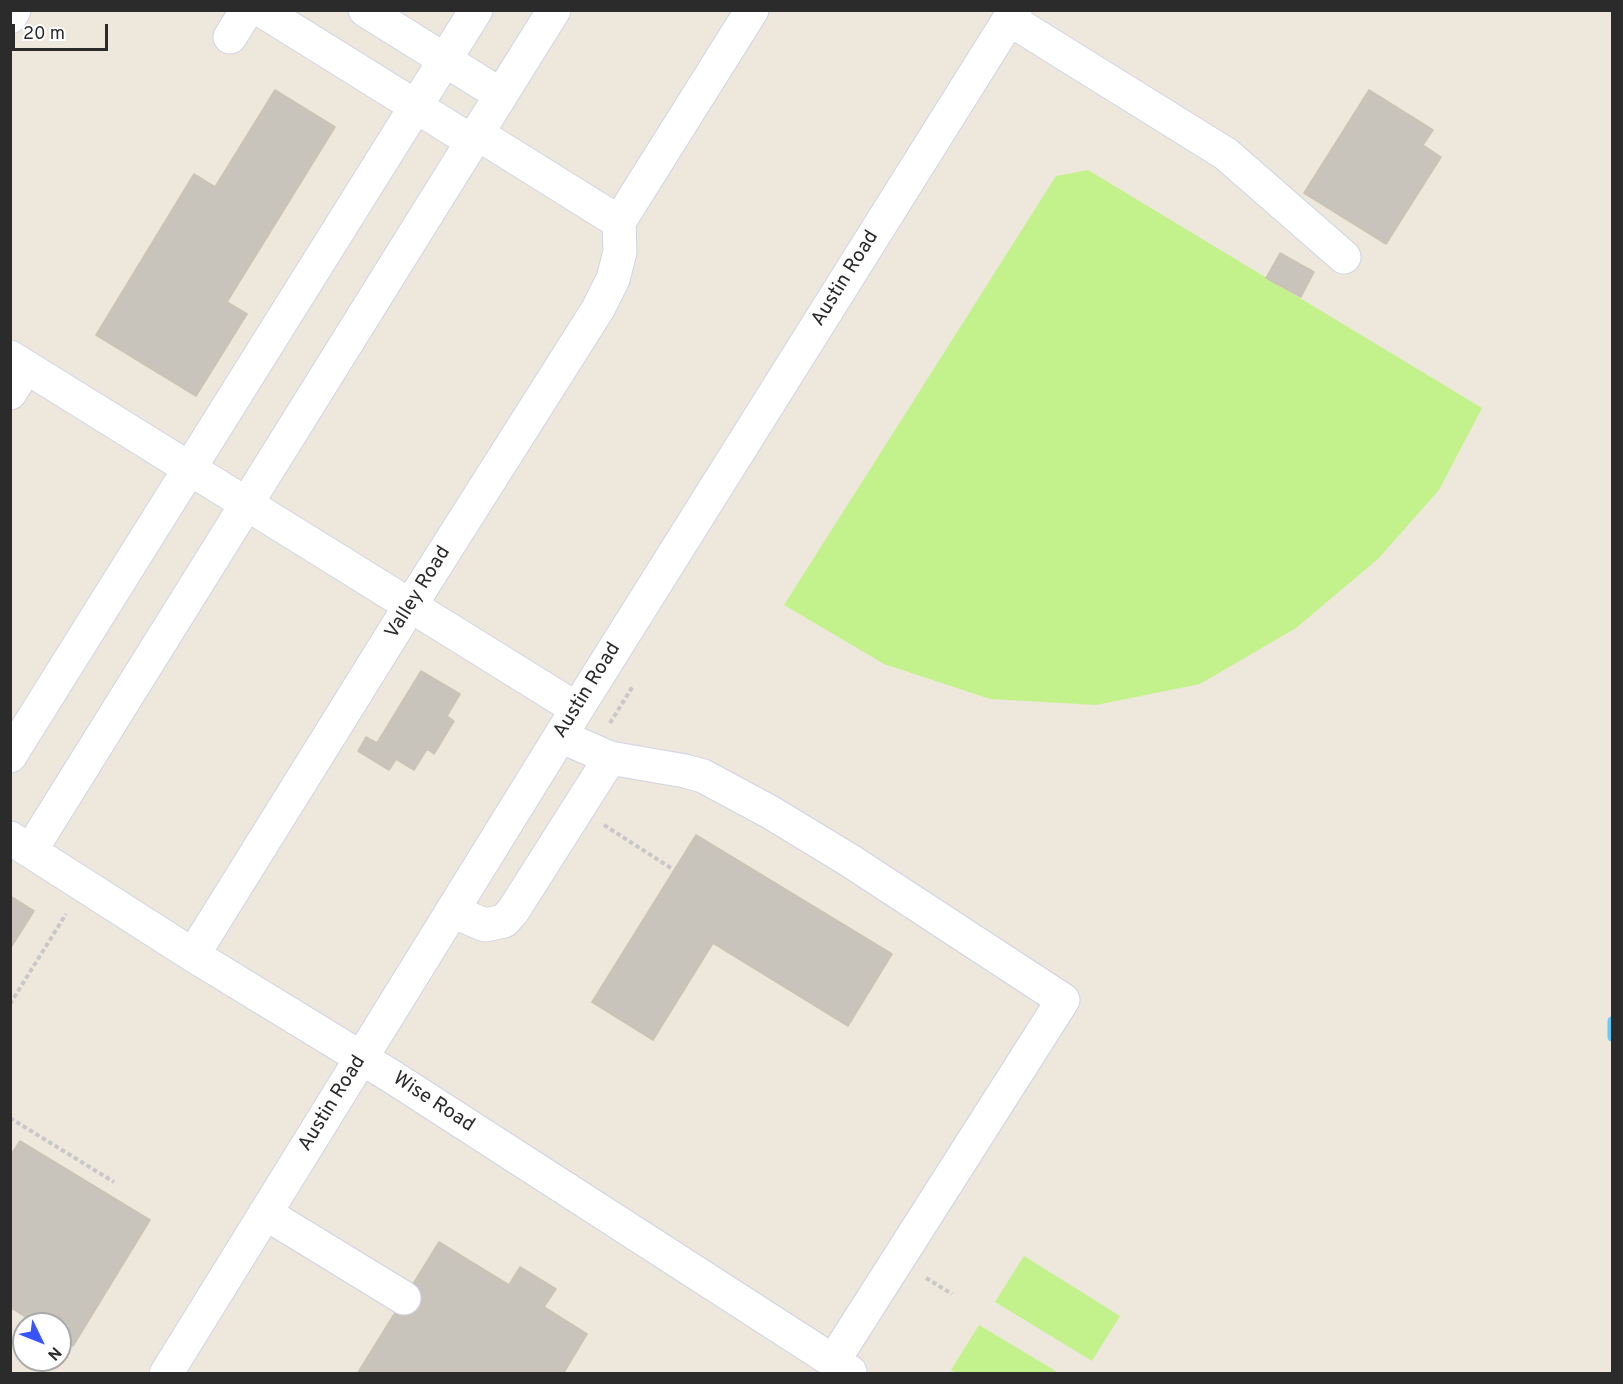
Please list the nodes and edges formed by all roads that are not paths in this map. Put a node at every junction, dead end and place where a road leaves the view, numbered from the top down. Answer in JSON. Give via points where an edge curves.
{"nodes":[{"id":1,"x":14,"y":10,"type":"edge"},
{"id":2,"x":261,"y":10,"type":"edge"},
{"id":3,"x":365,"y":10,"type":"edge"},
{"id":4,"x":476,"y":10,"type":"edge"},
{"id":5,"x":555,"y":10,"type":"edge"},
{"id":6,"x":752,"y":10,"type":"edge"},
{"id":7,"x":1012,"y":15,"type":"edge"},
{"id":8,"x":10,"y":17,"type":"edge"},
{"id":9,"x":445,"y":60,"type":"junction"},
{"id":10,"x":501,"y":95,"type":"junction"},
{"id":11,"x":416,"y":106,"type":"junction"},
{"id":12,"x":475,"y":138,"type":"junction"},
{"id":13,"x":619,"y":222,"type":"junction"},
{"id":14,"x":1344,"y":257,"type":"dead end"},
{"id":15,"x":16,"y":372,"type":"edge"},
{"id":16,"x":190,"y":469,"type":"junction"},
{"id":17,"x":247,"y":504,"type":"junction"},
{"id":18,"x":410,"y":606,"type":"junction"},
{"id":19,"x":568,"y":723,"type":"junction"},
{"id":20,"x":601,"y":755,"type":"junction"},
{"id":21,"x":10,"y":756,"type":"edge"},
{"id":22,"x":21,"y":844,"type":"edge"},
{"id":23,"x":452,"y":911,"type":"junction"},
{"id":24,"x":194,"y":956,"type":"junction"},
{"id":25,"x":362,"y":1058,"type":"junction"},
{"id":26,"x":266,"y":1213,"type":"junction"},
{"id":27,"x":404,"y":1298,"type":"dead end"},
{"id":28,"x":843,"y":1367,"type":"edge"},
{"id":29,"x":166,"y":1374,"type":"edge"}],
"edges":[{"from":1,"to":8,"type":"street"},
{"from":2,"to":11,"type":"street"},
{"from":3,"to":9,"type":"street"},
{"from":4,"to":9,"type":"street"},
{"from":5,"to":10,"type":"street"},
{"from":6,"to":13,"type":"street"},
{"from":7,"to":14,"type":"street","via":[[1226,154]]},
{"from":7,"to":19,"type":"street","name":"Austin Road"},
{"from":9,"to":10,"type":"street"},
{"from":9,"to":11,"type":"street"},
{"from":10,"to":12,"type":"street"},
{"from":11,"to":12,"type":"street"},
{"from":11,"to":16,"type":"street"},
{"from":12,"to":13,"type":"street"},
{"from":12,"to":17,"type":"street"},
{"from":13,"to":18,"type":"street","name":"Valley Road","via":[[620,252],[613,279],[598,309]]},
{"from":15,"to":16,"type":"street"},
{"from":16,"to":17,"type":"street"},
{"from":16,"to":21,"type":"street"},
{"from":17,"to":18,"type":"street"},
{"from":17,"to":22,"type":"street"},
{"from":18,"to":19,"type":"street"},
{"from":18,"to":24,"type":"street","name":"Valley Road"},
{"from":19,"to":20,"type":"street"},
{"from":19,"to":23,"type":"street","name":"Austin Road"},
{"from":20,"to":23,"type":"street","via":[[504,921],[485,925]]},
{"from":20,"to":28,"type":"street","via":[[703,776],[849,860],[1063,1000]]},
{"from":22,"to":24,"type":"street","name":"Wise Road"},
{"from":23,"to":25,"type":"street","name":"Austin Road"},
{"from":24,"to":25,"type":"street","name":"Wise Road"},
{"from":25,"to":26,"type":"street","name":"Austin Road"},
{"from":25,"to":28,"type":"street","name":"Wise Road"},
{"from":26,"to":27,"type":"street"},
{"from":26,"to":29,"type":"street","name":"Austin Road"}]}
